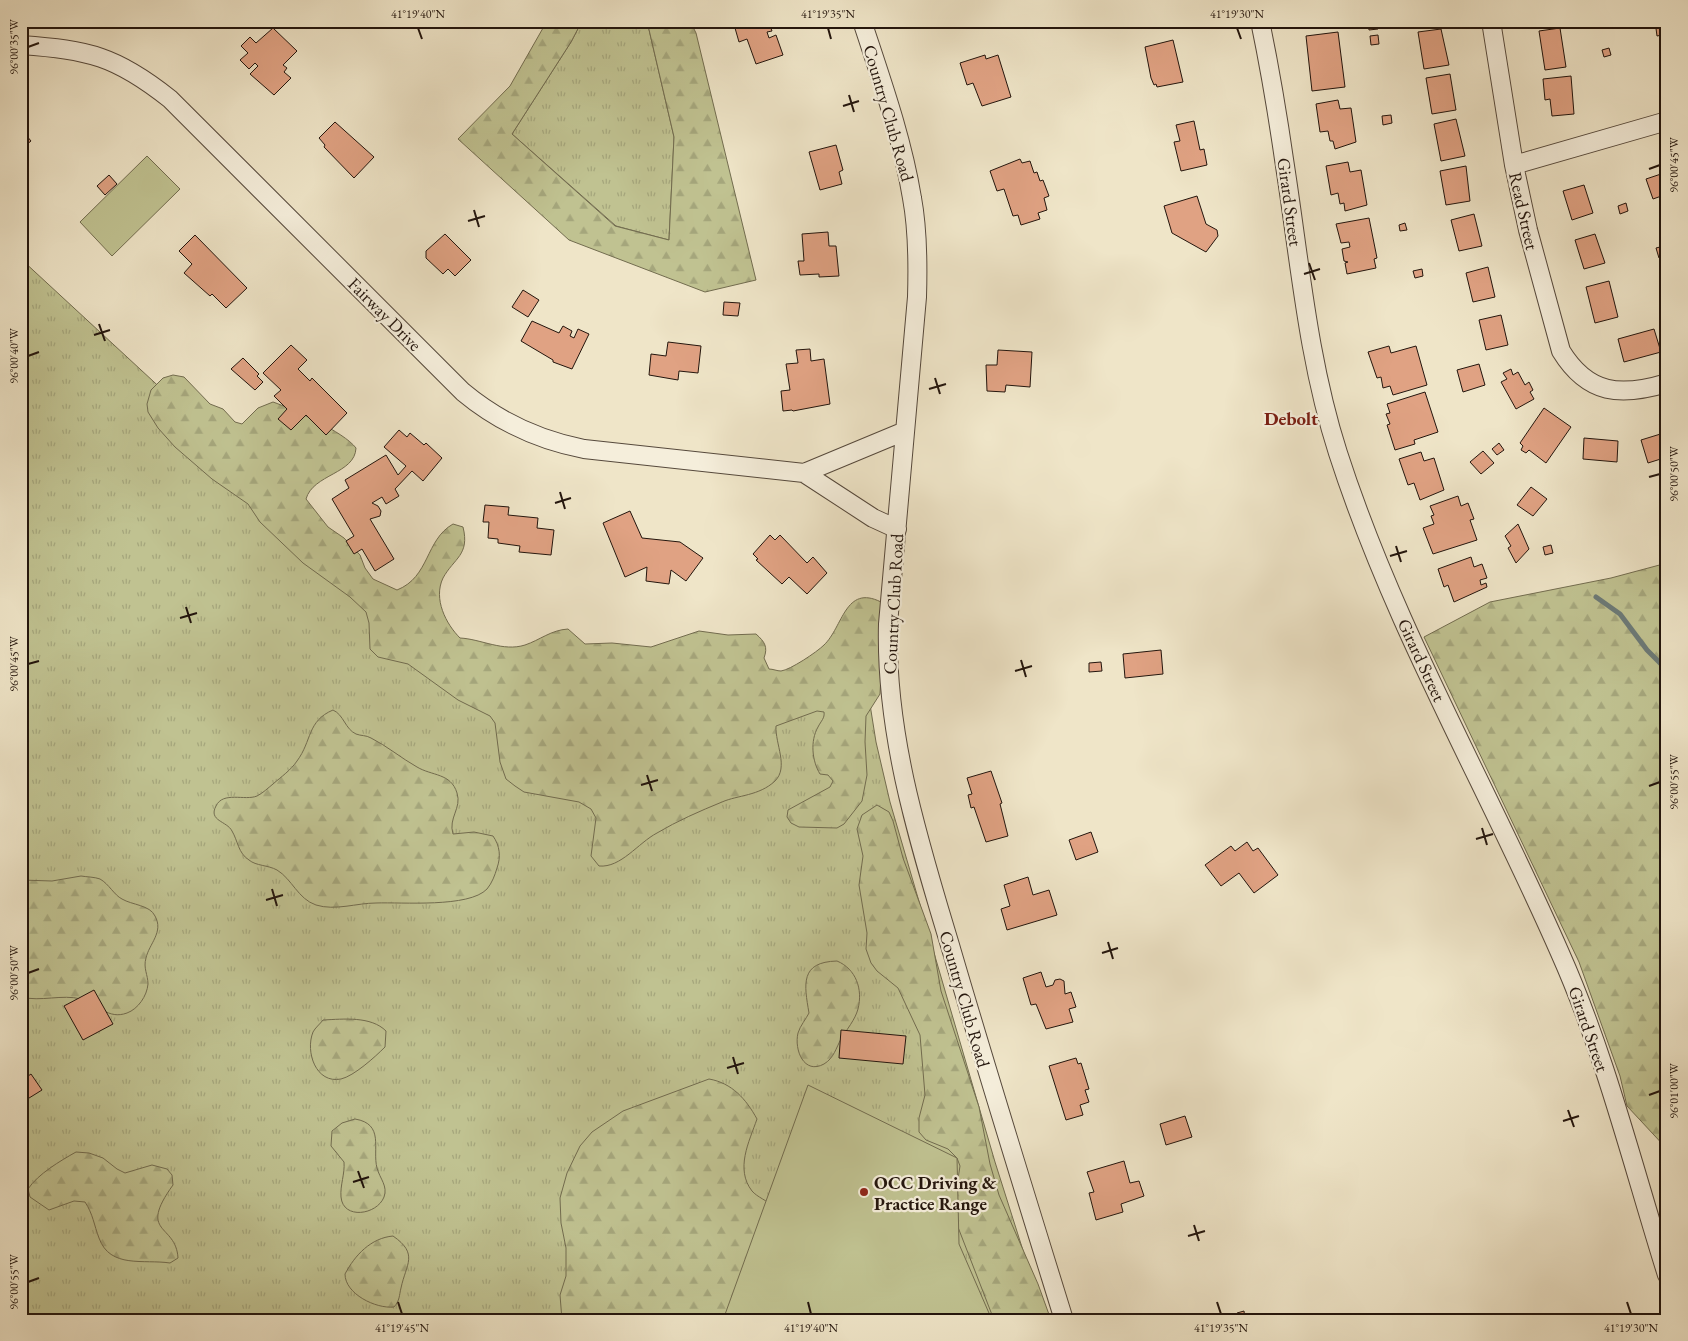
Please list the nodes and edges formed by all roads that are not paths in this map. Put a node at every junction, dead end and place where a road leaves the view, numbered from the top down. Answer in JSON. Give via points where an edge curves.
{"nodes":[{"id":1,"x":862,"y":21,"type":"edge"},
{"id":2,"x":1260,"y":21,"type":"edge"},
{"id":3,"x":1491,"y":21,"type":"edge"},
{"id":4,"x":21,"y":45,"type":"edge"},
{"id":5,"x":1667,"y":121,"type":"edge"},
{"id":6,"x":1514,"y":165,"type":"junction"},
{"id":7,"x":1667,"y":383,"type":"edge"},
{"id":8,"x":905,"y":431,"type":"junction"},
{"id":9,"x":804,"y":473,"type":"junction"},
{"id":10,"x":896,"y":529,"type":"junction"},
{"id":11,"x":1667,"y":1275,"type":"edge"},
{"id":12,"x":1064,"y":1320,"type":"edge"}],
"edges":[{"from":1,"to":8,"type":"street","name":"Country Club Road","via":[[900,139],[912,198],[918,253],[918,297]]},
{"from":2,"to":11,"type":"street","name":"Girard Street","via":[[1311,346],[1322,402],[1339,456],[1416,648],[1576,991]]},
{"from":3,"to":6,"type":"street","name":"Read Street"},
{"from":4,"to":9,"type":"street","name":"Fairway Drive","via":[[84,52],[115,62],[170,99],[463,392],[506,423],[557,444],[584,449]]},
{"from":5,"to":6,"type":"street"},
{"from":6,"to":7,"type":"street","name":"Read Street","via":[[1557,342],[1569,364],[1582,377],[1614,391],[1628,392]]},
{"from":8,"to":9,"type":"street","name":"Fairway Drive"},
{"from":8,"to":10,"type":"street","name":"Country Club Road"},
{"from":9,"to":10,"type":"street","name":"Fairway Drive","via":[[873,518]]},
{"from":10,"to":12,"type":"street","name":"Country Club Road","via":[[887,659],[901,766],[977,1038]]}]}
